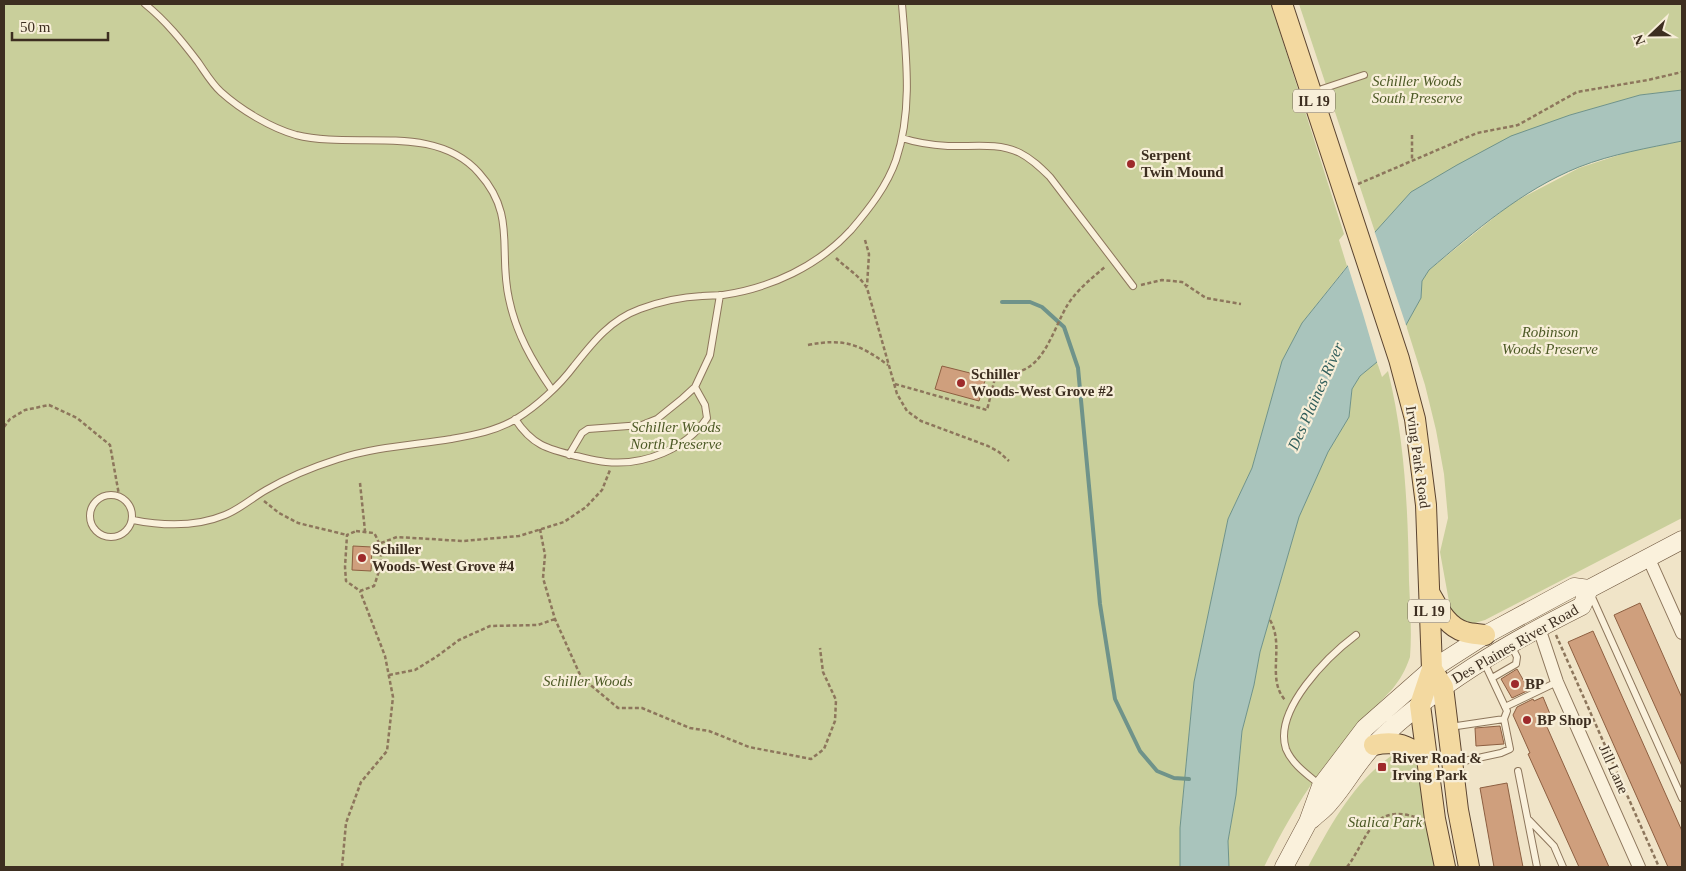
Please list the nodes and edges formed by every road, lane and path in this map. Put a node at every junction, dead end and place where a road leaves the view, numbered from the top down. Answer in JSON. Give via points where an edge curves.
{"nodes":[{"id":1,"x":145,"y":4,"type":"edge"},
{"id":2,"x":902,"y":4,"type":"edge"},
{"id":3,"x":1282,"y":4,"type":"edge"},
{"id":4,"x":1682,"y":72,"type":"edge"},
{"id":5,"x":1364,"y":75,"type":"dead end"},
{"id":6,"x":1311,"y":92,"type":"junction"},
{"id":7,"x":1412,"y":135,"type":"dead end"},
{"id":8,"x":902,"y":138,"type":"junction"},
{"id":9,"x":1412,"y":161,"type":"junction"},
{"id":10,"x":1358,"y":184,"type":"dead end"},
{"id":11,"x":865,"y":240,"type":"dead end"},
{"id":12,"x":829,"y":251,"type":"junction"},
{"id":13,"x":1113,"y":260,"type":"junction"},
{"id":14,"x":1133,"y":286,"type":"joint"},
{"id":15,"x":867,"y":288,"type":"junction"},
{"id":16,"x":720,"y":295,"type":"junction"},
{"id":17,"x":1241,"y":304,"type":"dead end"},
{"id":18,"x":808,"y":345,"type":"dead end"},
{"id":19,"x":888,"y":366,"type":"junction"},
{"id":20,"x":895,"y":384,"type":"junction"},
{"id":21,"x":695,"y":387,"type":"junction"},
{"id":22,"x":552,"y":390,"type":"junction"},
{"id":23,"x":516,"y":419,"type":"junction"},
{"id":24,"x":4,"y":427,"type":"edge"},
{"id":25,"x":569,"y":455,"type":"junction"},
{"id":26,"x":1009,"y":461,"type":"dead end"},
{"id":27,"x":614,"y":462,"type":"junction"},
{"id":28,"x":360,"y":483,"type":"dead end"},
{"id":29,"x":119,"y":496,"type":"junction"},
{"id":30,"x":257,"y":496,"type":"junction"},
{"id":31,"x":132,"y":520,"type":"junction"},
{"id":32,"x":540,"y":529,"type":"junction"},
{"id":33,"x":365,"y":531,"type":"junction"},
{"id":34,"x":347,"y":534,"type":"junction"},
{"id":35,"x":1682,"y":540,"type":"edge"},
{"id":36,"x":380,"y":543,"type":"junction"},
{"id":37,"x":1648,"y":557,"type":"junction"},
{"id":38,"x":1589,"y":589,"type":"junction"},
{"id":39,"x":360,"y":591,"type":"junction"},
{"id":40,"x":1429,"y":593,"type":"junction"},
{"id":41,"x":555,"y":619,"type":"junction"},
{"id":42,"x":1270,"y":620,"type":"dead end"},
{"id":43,"x":1548,"y":630,"type":"junction"},
{"id":44,"x":1682,"y":633,"type":"edge"},
{"id":45,"x":1485,"y":634,"type":"junction"},
{"id":46,"x":1356,"y":636,"type":"dead end"},
{"id":47,"x":1510,"y":644,"type":"junction"},
{"id":48,"x":820,"y":648,"type":"dead end"},
{"id":49,"x":1484,"y":661,"type":"junction"},
{"id":50,"x":1432,"y":669,"type":"junction"},
{"id":51,"x":389,"y":674,"type":"junction"},
{"id":52,"x":1492,"y":678,"type":"junction"},
{"id":53,"x":1557,"y":682,"type":"junction"},
{"id":54,"x":1443,"y":687,"type":"junction"},
{"id":55,"x":1420,"y":705,"type":"junction"},
{"id":56,"x":1292,"y":707,"type":"junction"},
{"id":57,"x":1505,"y":707,"type":"junction"},
{"id":58,"x":1504,"y":719,"type":"junction"},
{"id":59,"x":1447,"y":727,"type":"junction"},
{"id":60,"x":1374,"y":745,"type":"junction"},
{"id":61,"x":1426,"y":758,"type":"junction"},
{"id":62,"x":1451,"y":764,"type":"junction"},
{"id":63,"x":1518,"y":771,"type":"dead end"},
{"id":64,"x":1321,"y":786,"type":"junction"},
{"id":65,"x":1682,"y":798,"type":"edge"},
{"id":66,"x":1415,"y":817,"type":"dead end"},
{"id":67,"x":1528,"y":819,"type":"junction"},
{"id":68,"x":1308,"y":822,"type":"junction"},
{"id":69,"x":342,"y":867,"type":"edge"},
{"id":70,"x":1284,"y":867,"type":"edge"},
{"id":71,"x":1347,"y":867,"type":"edge"},
{"id":72,"x":1445,"y":867,"type":"edge"},
{"id":73,"x":1469,"y":867,"type":"edge"},
{"id":74,"x":1538,"y":867,"type":"edge"},
{"id":75,"x":1563,"y":867,"type":"edge"},
{"id":76,"x":1639,"y":867,"type":"edge"},
{"id":77,"x":1659,"y":867,"type":"edge"}],
"edges":[{"from":1,"to":22,"type":"lane","via":[[178,36],[221,92],[274,127],[320,140],[395,140],[421,144],[464,159],[479,173],[490,187],[504,221],[505,276],[515,325],[525,348]]},
{"from":2,"to":8,"type":"lane","via":[[907,93]]},
{"from":3,"to":6,"type":"main road","number":"IL 19"},
{"from":4,"to":9,"type":"path","via":[[1577,92],[1518,125],[1477,134]]},
{"from":5,"to":6,"type":"lane"},
{"from":6,"to":40,"type":"main road","name":"Irving Park Road","number":"IL 19","via":[[1399,359],[1415,420],[1426,505]]},
{"from":7,"to":9,"type":"path"},
{"from":8,"to":12,"type":"lane","via":[[896,161],[879,194]]},
{"from":8,"to":13,"type":"lane","via":[[946,146],[1004,147],[1020,152],[1050,177]]},
{"from":9,"to":10,"type":"path"},
{"from":11,"to":15,"type":"path","via":[[869,254]]},
{"from":12,"to":15,"type":"path"},
{"from":12,"to":16,"type":"lane","via":[[773,281],[746,291]]},
{"from":13,"to":14,"type":"lane"},
{"from":13,"to":20,"type":"path","via":[[1084,284],[1068,304],[1042,355],[1018,371],[997,370],[987,410]]},
{"from":14,"to":17,"type":"path","via":[[1162,280],[1182,282],[1206,298]]},
{"from":15,"to":19,"type":"path"},
{"from":16,"to":21,"type":"lane","via":[[710,355]]},
{"from":16,"to":22,"type":"lane","via":[[675,300],[625,316],[602,332]]},
{"from":18,"to":19,"type":"path","via":[[843,342],[867,351]]},
{"from":19,"to":20,"type":"path"},
{"from":20,"to":26,"type":"path","via":[[901,402],[912,415],[988,446]]},
{"from":21,"to":25,"type":"lane","via":[[671,409],[642,425],[588,429]]},
{"from":21,"to":27,"type":"lane","via":[[705,405],[707,418],[696,432],[659,454]]},
{"from":22,"to":23,"type":"lane"},
{"from":23,"to":25,"type":"lane","via":[[539,445]]},
{"from":23,"to":30,"type":"lane","via":[[469,436],[378,449],[338,459],[279,483]]},
{"from":24,"to":29,"type":"path","via":[[10,419],[26,410],[49,405],[77,418],[110,445]]},
{"from":25,"to":27,"type":"lane"},
{"from":27,"to":32,"type":"path","via":[[602,490],[586,507],[564,522]]},
{"from":28,"to":33,"type":"path"},
{"from":29,"to":31,"type":"lane","via":[[131,507]]},
{"from":29,"to":31,"type":"lane","via":[[102,496],[95,502],[90,509],[91,524],[104,536],[112,537],[127,531]]},
{"from":30,"to":31,"type":"lane","via":[[225,515],[195,522],[162,524]]},
{"from":30,"to":34,"type":"path","via":[[298,523]]},
{"from":32,"to":36,"type":"path","via":[[519,536],[463,541],[396,537]]},
{"from":32,"to":41,"type":"path","via":[[545,555],[543,578]]},
{"from":33,"to":34,"type":"path"},
{"from":33,"to":36,"type":"path","via":[[374,533]]},
{"from":34,"to":39,"type":"path","via":[[346,581]]},
{"from":35,"to":37,"type":"main road","name":"Des Plaines River Road"},
{"from":36,"to":39,"type":"path","via":[[381,568],[374,586]]},
{"from":37,"to":38,"type":"main road","name":"Des Plaines River Road"},
{"from":37,"to":44,"type":"street"},
{"from":38,"to":43,"type":"main road","name":"Des Plaines River Road","via":[[1582,606]]},
{"from":38,"to":45,"type":"main road","name":"Des Plaines River Road","via":[[1574,587]]},
{"from":38,"to":65,"type":"lane"},
{"from":39,"to":51,"type":"path","via":[[386,656]]},
{"from":40,"to":45,"type":"main road","via":[[1453,626],[1464,632]]},
{"from":40,"to":50,"type":"main road","name":"Irving Park Road","number":"IL 19"},
{"from":41,"to":48,"type":"path","via":[[581,677],[618,708],[642,708],[749,747],[811,759],[824,749],[835,721],[836,700],[823,672]]},
{"from":41,"to":51,"type":"path","via":[[538,625],[490,626],[458,640],[415,670]]},
{"from":42,"to":56,"type":"path","via":[[1278,644],[1276,683],[1280,694]]},
{"from":43,"to":47,"type":"main road","name":"Des Plaines River Road"},
{"from":43,"to":53,"type":"street","name":"Jill Lane"},
{"from":43,"to":77,"type":"path"},
{"from":45,"to":50,"type":"main road","name":"Des Plaines River Road"},
{"from":46,"to":56,"type":"lane","via":[[1316,672]]},
{"from":47,"to":49,"type":"main road","name":"Des Plaines River Road"},
{"from":47,"to":52,"type":"lane","via":[[1517,658],[1516,664]]},
{"from":49,"to":52,"type":"lane"},
{"from":49,"to":54,"type":"main road","name":"Des Plaines River Road"},
{"from":50,"to":54,"type":"main road","name":"Irving Park Road","number":"IL 19"},
{"from":50,"to":55,"type":"main road","name":"Irving Park Road","number":"IL 19"},
{"from":50,"to":64,"type":"main road","name":"Des Plaines River Road","via":[[1366,728]]},
{"from":51,"to":69,"type":"path","via":[[392,697],[387,751],[361,782],[346,823]]},
{"from":52,"to":57,"type":"lane"},
{"from":53,"to":57,"type":"lane"},
{"from":53,"to":76,"type":"street","name":"Jill Lane"},
{"from":54,"to":55,"type":"main road","name":"Des Plaines River Road"},
{"from":54,"to":59,"type":"main road","name":"Irving Park Road","number":"IL 19"},
{"from":55,"to":60,"type":"main road","name":"Des Plaines River Road"},
{"from":55,"to":61,"type":"main road","name":"Irving Park Road","number":"IL 19"},
{"from":56,"to":64,"type":"lane","via":[[1285,728],[1286,749],[1299,767]]},
{"from":57,"to":58,"type":"lane"},
{"from":58,"to":59,"type":"lane"},
{"from":58,"to":62,"type":"lane","via":[[1510,749]]},
{"from":59,"to":62,"type":"main road","name":"Irving Park Road","number":"IL 19"},
{"from":60,"to":61,"type":"main road","via":[[1389,742],[1404,745]]},
{"from":60,"to":68,"type":"main road","name":"Des Plaines River Road","via":[[1330,803]]},
{"from":61,"to":72,"type":"main road","name":"Irving Park Road","number":"IL 19"},
{"from":62,"to":73,"type":"main road","name":"Irving Park Road","number":"IL 19"},
{"from":63,"to":67,"type":"lane"},
{"from":64,"to":68,"type":"main road","name":"Des Plaines River Road"},
{"from":66,"to":71,"type":"path","via":[[1403,813],[1375,822]]},
{"from":67,"to":74,"type":"lane"},
{"from":67,"to":75,"type":"lane","via":[[1554,846]]},
{"from":68,"to":70,"type":"main road","name":"Des Plaines River Road"}]}
